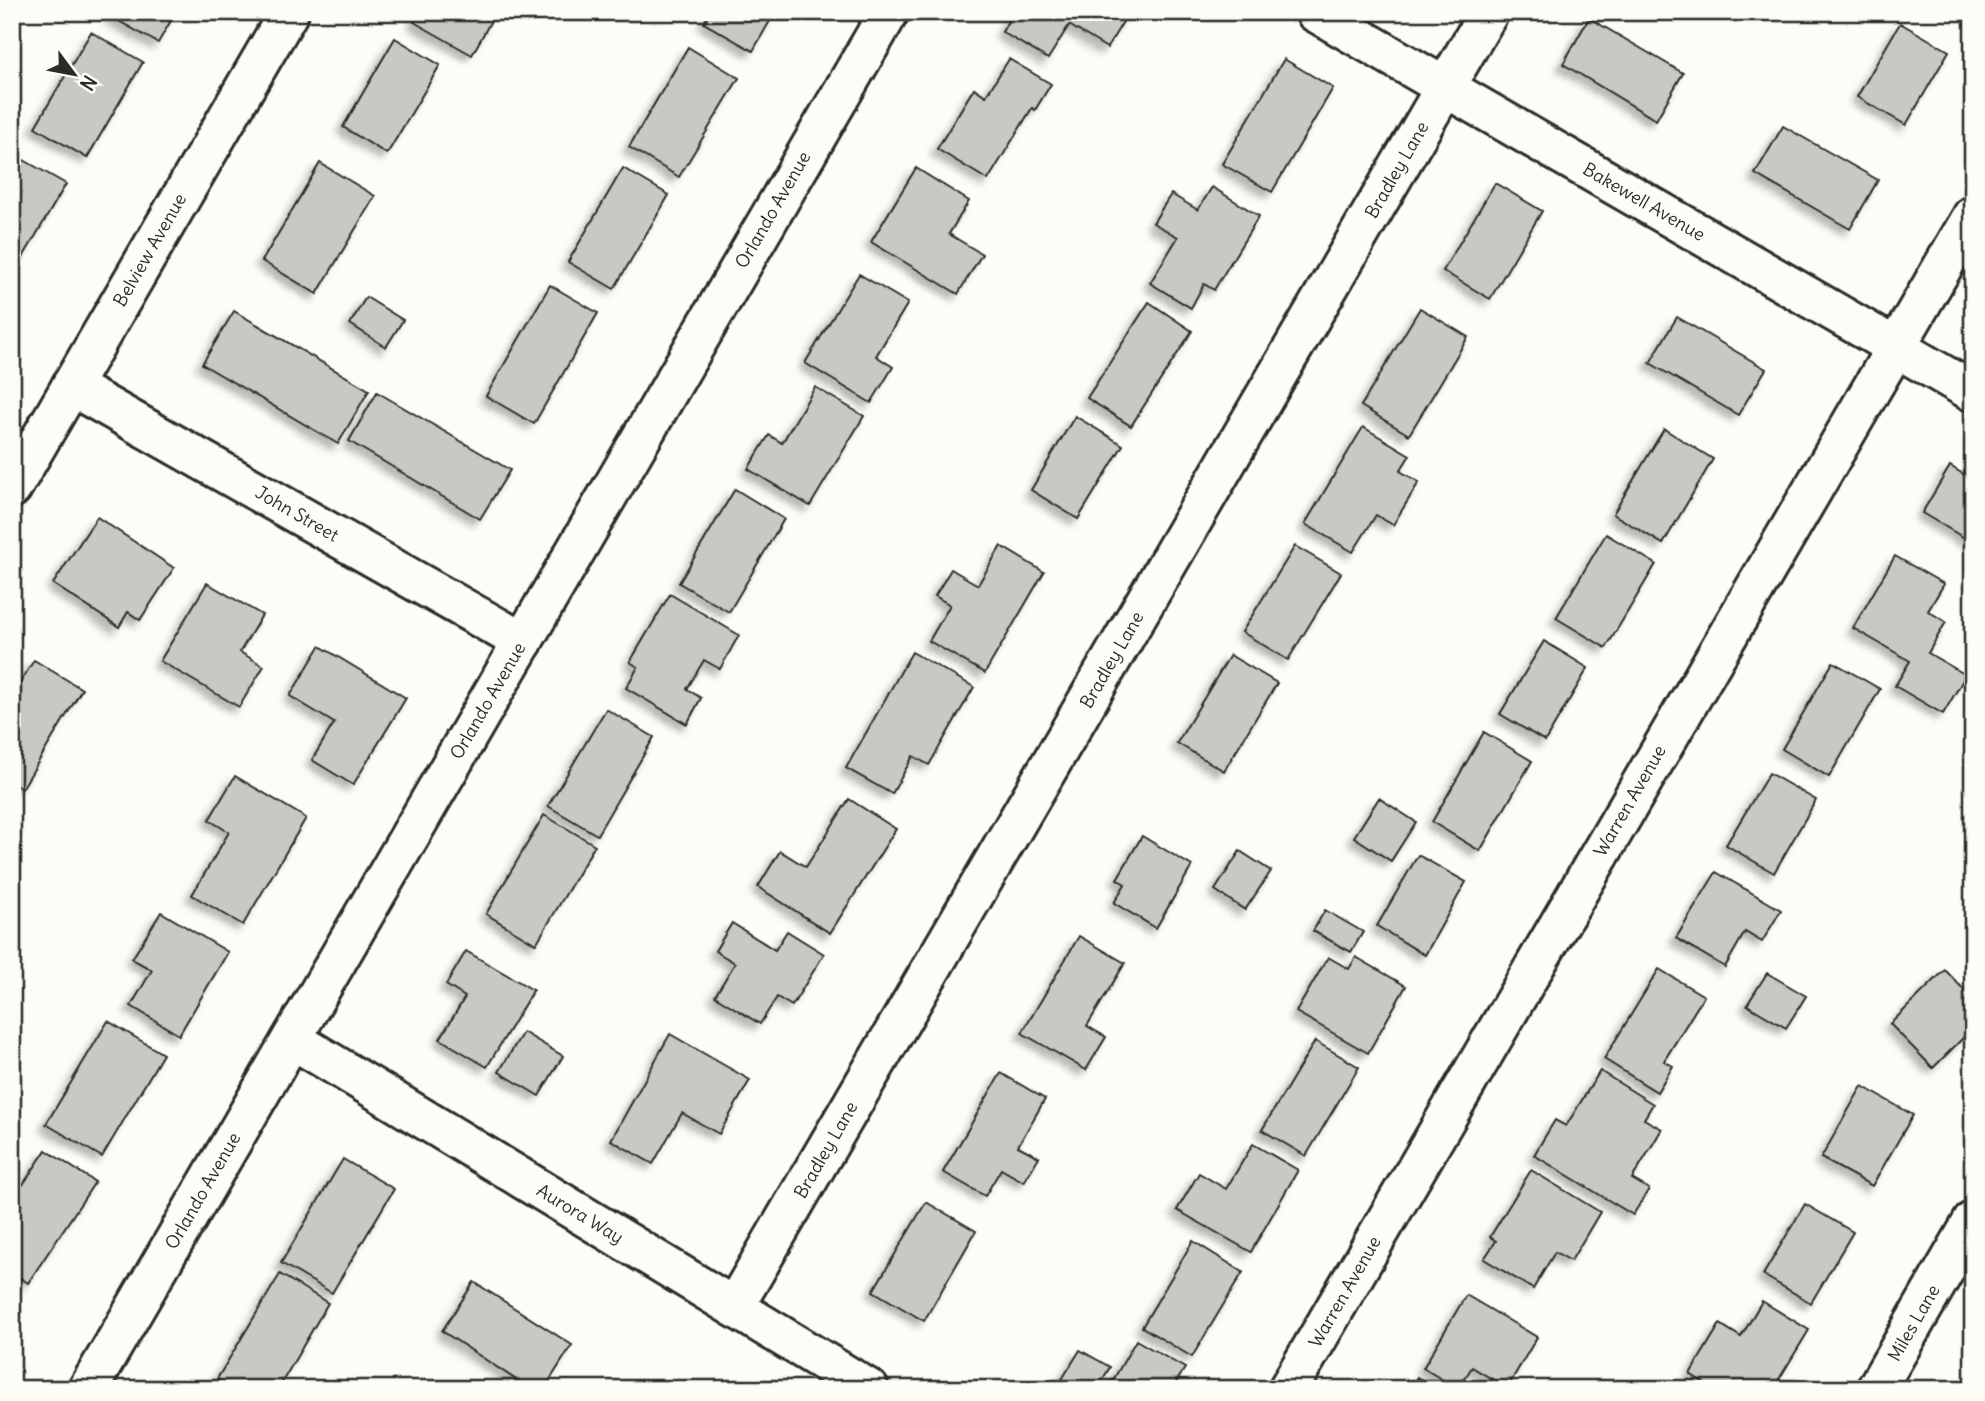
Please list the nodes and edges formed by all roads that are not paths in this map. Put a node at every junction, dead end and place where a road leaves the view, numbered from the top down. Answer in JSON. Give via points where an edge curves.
{"nodes":[{"id":1,"x":289,"y":12,"type":"edge"},
{"id":2,"x":888,"y":12,"type":"edge"},
{"id":3,"x":1315,"y":12,"type":"edge"},
{"id":4,"x":1489,"y":12,"type":"edge"},
{"id":5,"x":1445,"y":88,"type":"junction"},
{"id":6,"x":1973,"y":215,"type":"edge"},
{"id":7,"x":1895,"y":346,"type":"junction"},
{"id":8,"x":71,"y":386,"type":"junction"},
{"id":9,"x":1973,"y":392,"type":"edge"},
{"id":10,"x":12,"y":488,"type":"edge"},
{"id":11,"x":523,"y":642,"type":"junction"},
{"id":12,"x":292,"y":1039,"type":"junction"},
{"id":13,"x":1973,"y":1221,"type":"edge"},
{"id":14,"x":734,"y":1307,"type":"junction"},
{"id":15,"x":88,"y":1389,"type":"edge"},
{"id":16,"x":869,"y":1389,"type":"edge"},
{"id":17,"x":1288,"y":1389,"type":"edge"},
{"id":18,"x":1876,"y":1389,"type":"edge"}],
"edges":[{"from":1,"to":8,"type":"street","name":"Belview Avenue"},
{"from":2,"to":11,"type":"street","name":"Orlando Avenue"},
{"from":3,"to":5,"type":"street","name":"Bakewell Avenue"},
{"from":4,"to":5,"type":"street","name":"Bradley Lane"},
{"from":5,"to":7,"type":"street","name":"Bakewell Avenue"},
{"from":5,"to":14,"type":"street","name":"Bradley Lane"},
{"from":6,"to":7,"type":"street","name":"Warren Avenue"},
{"from":7,"to":9,"type":"street","name":"Bakewell Avenue"},
{"from":7,"to":17,"type":"street","name":"Warren Avenue"},
{"from":8,"to":10,"type":"street","name":"Belview Avenue"},
{"from":8,"to":11,"type":"street","name":"John Street"},
{"from":11,"to":12,"type":"street","name":"Orlando Avenue"},
{"from":12,"to":14,"type":"street","name":"Aurora Way"},
{"from":12,"to":15,"type":"street","name":"Orlando Avenue"},
{"from":13,"to":18,"type":"street","name":"Miles Lane"},
{"from":14,"to":16,"type":"street","name":"Aurora Way"}]}
